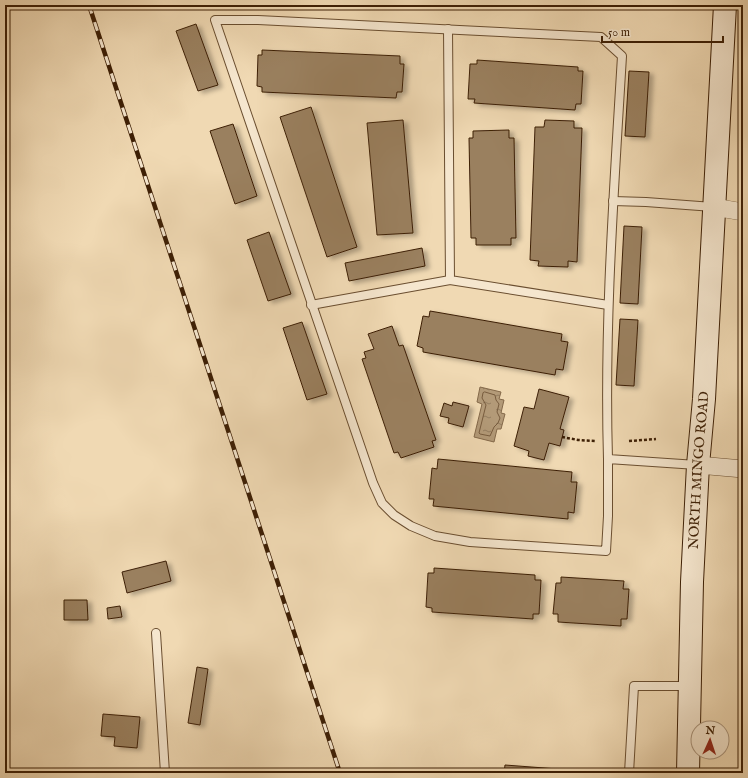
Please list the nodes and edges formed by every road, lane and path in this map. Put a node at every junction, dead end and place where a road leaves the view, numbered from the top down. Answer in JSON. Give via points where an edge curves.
{"nodes":[{"id":1,"x":725,"y":5,"type":"edge"},
{"id":2,"x":448,"y":29,"type":"junction"},
{"id":3,"x":613,"y":201,"type":"junction"},
{"id":4,"x":743,"y":201,"type":"edge"},
{"id":5,"x":714,"y":207,"type":"junction"},
{"id":6,"x":743,"y":212,"type":"edge"},
{"id":7,"x":450,"y":280,"type":"junction"},
{"id":8,"x":311,"y":305,"type":"junction"},
{"id":9,"x":608,"y":305,"type":"junction"},
{"id":10,"x":562,"y":437,"type":"dead end"},
{"id":11,"x":656,"y":439,"type":"dead end"},
{"id":12,"x":595,"y":441,"type":"dead end"},
{"id":13,"x":629,"y":441,"type":"dead end"},
{"id":14,"x":608,"y":459,"type":"junction"},
{"id":15,"x":698,"y":465,"type":"junction"},
{"id":16,"x":743,"y":469,"type":"edge"},
{"id":17,"x":156,"y":633,"type":"dead end"},
{"id":18,"x":690,"y":686,"type":"junction"},
{"id":19,"x":165,"y":773,"type":"edge"},
{"id":20,"x":628,"y":773,"type":"edge"},
{"id":21,"x":688,"y":773,"type":"edge"}],
"edges":[{"from":1,"to":5,"type":"street","name":"NORTH MINGO ROAD"},
{"from":2,"to":3,"type":"lane","via":[[601,37],[622,56]]},
{"from":2,"to":7,"type":"lane"},
{"from":2,"to":8,"type":"lane","via":[[215,20]]},
{"from":3,"to":5,"type":"lane"},
{"from":3,"to":9,"type":"lane"},
{"from":4,"to":5,"type":"street"},
{"from":5,"to":6,"type":"street"},
{"from":5,"to":15,"type":"street","name":"NORTH MINGO ROAD"},
{"from":7,"to":8,"type":"lane"},
{"from":7,"to":9,"type":"lane"},
{"from":8,"to":14,"type":"lane","via":[[382,503],[411,526],[435,536],[470,542],[606,551]]},
{"from":9,"to":14,"type":"lane"},
{"from":10,"to":12,"type":"path"},
{"from":11,"to":13,"type":"path"},
{"from":14,"to":15,"type":"lane"},
{"from":15,"to":16,"type":"street"},
{"from":15,"to":18,"type":"street","name":"NORTH MINGO ROAD"},
{"from":17,"to":19,"type":"lane"},
{"from":18,"to":20,"type":"lane","via":[[634,686]]},
{"from":18,"to":21,"type":"street","name":"NORTH MINGO ROAD"}]}
